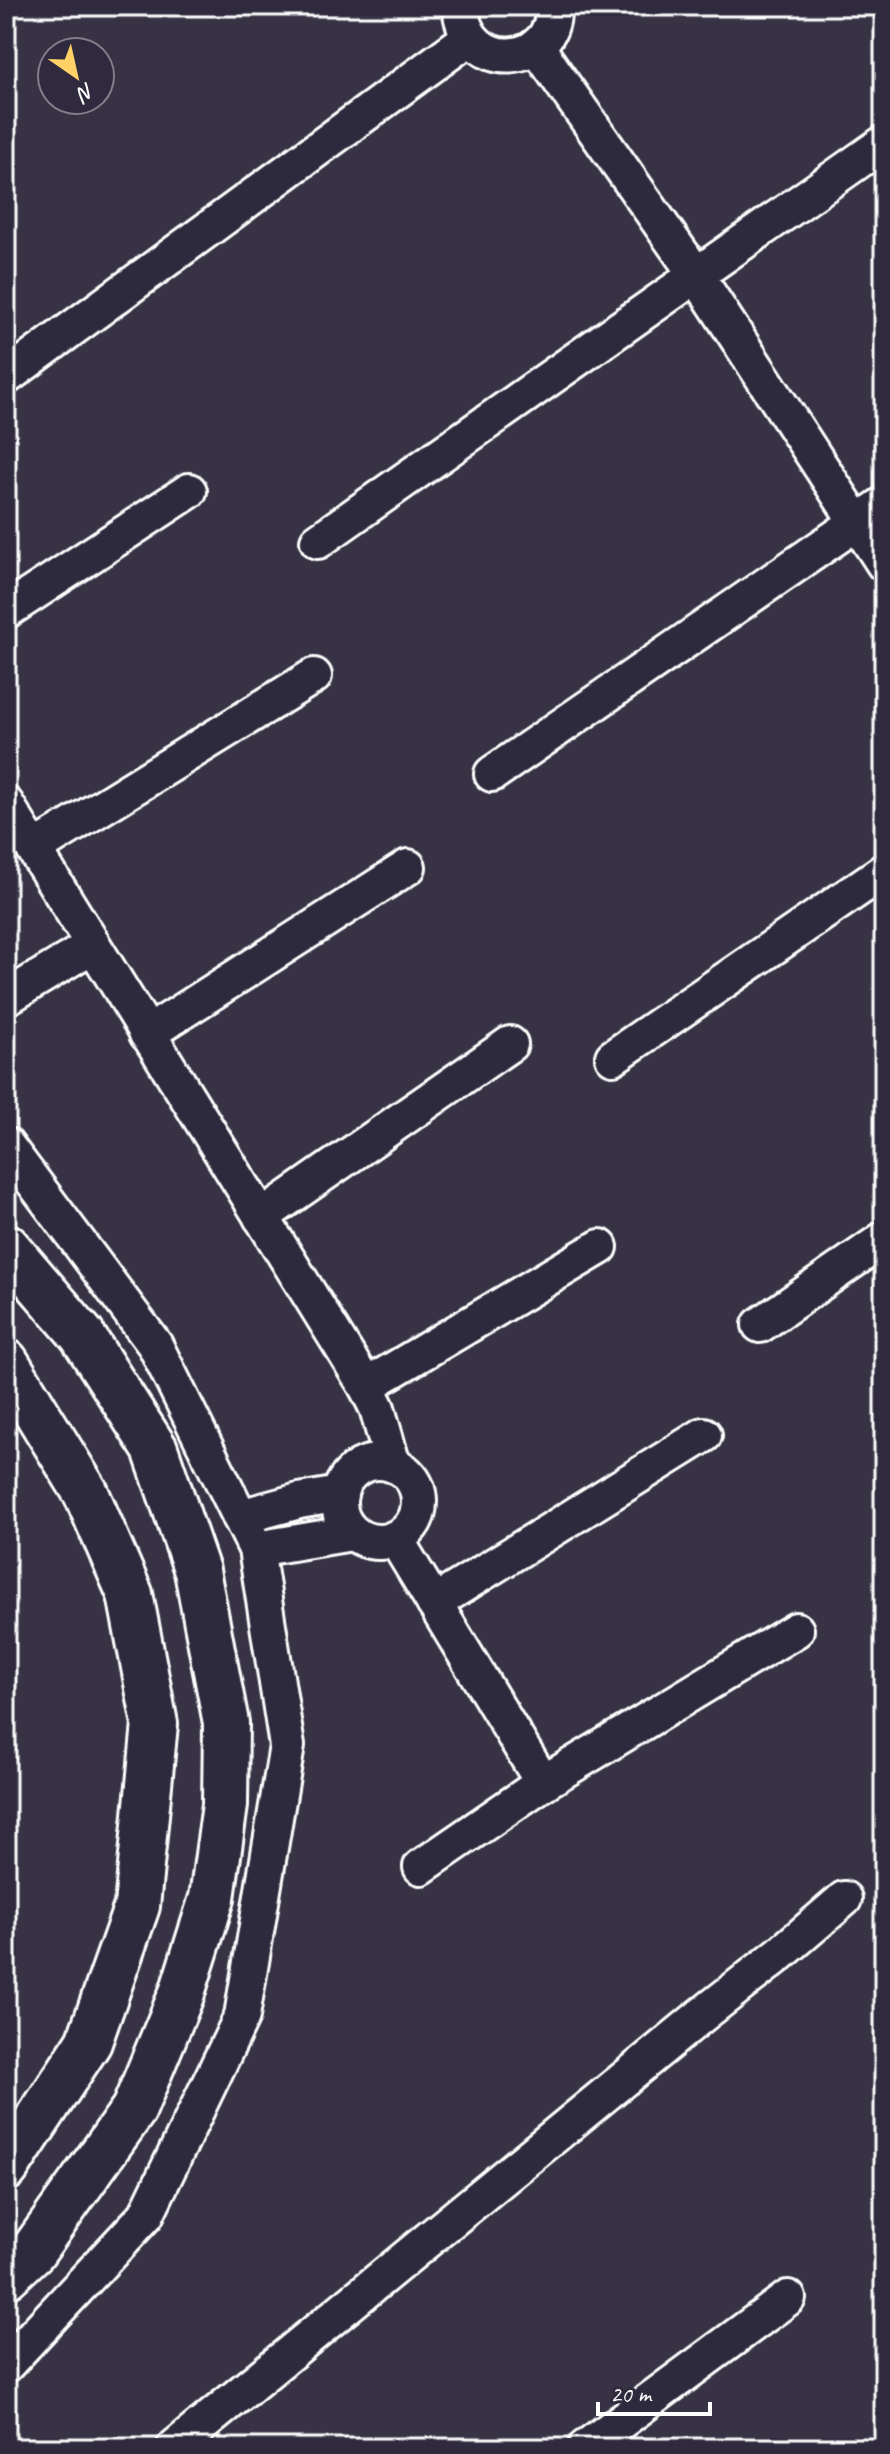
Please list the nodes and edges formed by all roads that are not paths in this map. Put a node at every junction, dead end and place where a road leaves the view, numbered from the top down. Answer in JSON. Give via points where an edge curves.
{"nodes":[{"id":1,"x":553,"y":6,"type":"edge"},
{"id":2,"x":465,"y":22,"type":"edge"},
{"id":3,"x":536,"y":46,"type":"junction"},
{"id":4,"x":884,"y":143,"type":"edge"},
{"id":5,"x":697,"y":276,"type":"junction"},
{"id":6,"x":6,"y":377,"type":"edge"},
{"id":7,"x":189,"y":491,"type":"dead end"},
{"id":8,"x":871,"y":513,"type":"edge"},
{"id":9,"x":318,"y":541,"type":"dead end"},
{"id":10,"x":884,"y":564,"type":"edge"},
{"id":11,"x":6,"y":611,"type":"edge"},
{"id":12,"x":314,"y":676,"type":"dead end"},
{"id":13,"x":492,"y":774,"type":"dead end"},
{"id":14,"x":6,"y":804,"type":"edge"},
{"id":15,"x":34,"y":849,"type":"junction"},
{"id":16,"x":408,"y":867,"type":"dead end"},
{"id":17,"x":884,"y":871,"type":"edge"},
{"id":18,"x":93,"y":945,"type":"junction"},
{"id":19,"x":6,"y":998,"type":"edge"},
{"id":20,"x":147,"y":1034,"type":"junction"},
{"id":21,"x":510,"y":1044,"type":"dead end"},
{"id":22,"x":613,"y":1057,"type":"dead end"},
{"id":23,"x":6,"y":1145,"type":"edge"},
{"id":24,"x":261,"y":1217,"type":"junction"},
{"id":25,"x":884,"y":1239,"type":"edge"},
{"id":26,"x":6,"y":1246,"type":"edge"},
{"id":27,"x":600,"y":1247,"type":"dead end"},
{"id":28,"x":760,"y":1325,"type":"dead end"},
{"id":29,"x":6,"y":1362,"type":"edge"},
{"id":30,"x":366,"y":1386,"type":"junction"},
{"id":31,"x":704,"y":1435,"type":"dead end"},
{"id":32,"x":393,"y":1465,"type":"junction"},
{"id":33,"x":340,"y":1494,"type":"junction"},
{"id":34,"x":240,"y":1517,"type":"junction"},
{"id":35,"x":352,"y":1533,"type":"junction"},
{"id":36,"x":395,"y":1538,"type":"junction"},
{"id":37,"x":256,"y":1549,"type":"junction"},
{"id":38,"x":434,"y":1603,"type":"junction"},
{"id":39,"x":796,"y":1630,"type":"dead end"},
{"id":40,"x":543,"y":1783,"type":"junction"},
{"id":41,"x":421,"y":1867,"type":"dead end"},
{"id":42,"x":844,"y":1899,"type":"dead end"},
{"id":43,"x":6,"y":2168,"type":"edge"},
{"id":44,"x":6,"y":2276,"type":"edge"},
{"id":45,"x":788,"y":2298,"type":"dead end"},
{"id":46,"x":6,"y":2365,"type":"edge"},
{"id":47,"x":174,"y":2448,"type":"edge"},
{"id":48,"x":585,"y":2448,"type":"edge"}],
"edges":[{"from":1,"to":3,"type":"street","via":[[548,32]]},
{"from":2,"to":3,"type":"street","via":[[483,50],[520,55]]},
{"from":2,"to":6,"type":"street"},
{"from":3,"to":5,"type":"street"},
{"from":4,"to":5,"type":"street"},
{"from":5,"to":8,"type":"street"},
{"from":5,"to":9,"type":"street"},
{"from":7,"to":11,"type":"street"},
{"from":8,"to":10,"type":"street"},
{"from":8,"to":13,"type":"street"},
{"from":12,"to":15,"type":"street"},
{"from":14,"to":15,"type":"street"},
{"from":15,"to":18,"type":"street"},
{"from":16,"to":20,"type":"street"},
{"from":17,"to":22,"type":"street"},
{"from":18,"to":19,"type":"street"},
{"from":18,"to":20,"type":"street"},
{"from":20,"to":24,"type":"street"},
{"from":21,"to":24,"type":"street"},
{"from":23,"to":34,"type":"street","via":[[155,1345]]},
{"from":24,"to":30,"type":"street"},
{"from":25,"to":28,"type":"street"},
{"from":26,"to":44,"type":"highway","via":[[82,1335],[155,1449],[197,1571],[226,1723],[225,1805],[212,1898],[182,1993],[134,2109],[33,2251]]},
{"from":27,"to":30,"type":"street"},
{"from":29,"to":43,"type":"highway","via":[[86,1493],[130,1594],[155,1724],[137,1906],[89,2042]]},
{"from":30,"to":32,"type":"street"},
{"from":31,"to":38,"type":"street"},
{"from":32,"to":33,"type":"street","via":[[380,1462],[354,1470]]},
{"from":32,"to":36,"type":"street","via":[[406,1471],[419,1496],[413,1523]]},
{"from":33,"to":34,"type":"street"},
{"from":33,"to":35,"type":"street","via":[[343,1522]]},
{"from":34,"to":37,"type":"street"},
{"from":35,"to":36,"type":"street","via":[[378,1542]]},
{"from":35,"to":37,"type":"street"},
{"from":36,"to":38,"type":"street"},
{"from":37,"to":46,"type":"street","via":[[287,1746],[242,2016],[146,2215]]},
{"from":38,"to":40,"type":"street"},
{"from":39,"to":40,"type":"street"},
{"from":40,"to":41,"type":"street"},
{"from":42,"to":47,"type":"street"},
{"from":45,"to":48,"type":"street"}]}
